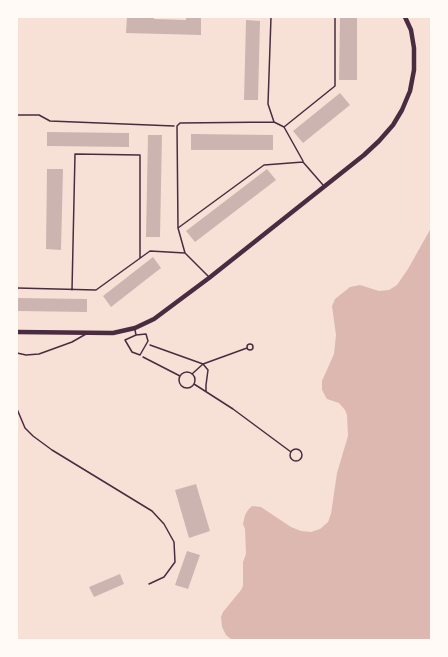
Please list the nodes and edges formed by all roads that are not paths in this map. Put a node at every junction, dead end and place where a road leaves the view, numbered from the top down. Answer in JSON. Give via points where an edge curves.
{"nodes":[{"id":1,"x":270,"y":17,"type":"edge"},
{"id":2,"x":335,"y":17,"type":"edge"},
{"id":3,"x":405,"y":17,"type":"edge"},
{"id":4,"x":274,"y":122,"type":"junction"},
{"id":5,"x":284,"y":127,"type":"junction"},
{"id":6,"x":303,"y":162,"type":"junction"},
{"id":7,"x":323,"y":186,"type":"junction"},
{"id":8,"x":178,"y":228,"type":"junction"},
{"id":9,"x":185,"y":253,"type":"junction"},
{"id":10,"x":140,"y":258,"type":"junction"},
{"id":11,"x":209,"y":278,"type":"junction"},
{"id":12,"x":17,"y":288,"type":"edge"},
{"id":13,"x":72,"y":290,"type":"junction"},
{"id":14,"x":135,"y":328,"type":"junction"},
{"id":15,"x":17,"y":332,"type":"edge"},
{"id":16,"x":89,"y":333,"type":"junction"},
{"id":17,"x":136,"y":335,"type":"junction"},
{"id":18,"x":17,"y":353,"type":"edge"},
{"id":19,"x":17,"y":409,"type":"edge"},
{"id":20,"x":149,"y":584,"type":"dead end"}],
"edges":[{"from":1,"to":4,"type":"lane","via":[[268,104]]},
{"from":2,"to":5,"type":"lane","via":[[334,86]]},
{"from":3,"to":7,"type":"street","via":[[411,30],[414,70],[410,91],[402,110],[379,141]]},
{"from":4,"to":5,"type":"lane"},
{"from":4,"to":8,"type":"lane","via":[[180,123]]},
{"from":5,"to":6,"type":"lane"},
{"from":6,"to":7,"type":"lane"},
{"from":6,"to":8,"type":"lane","via":[[264,165]]},
{"from":7,"to":11,"type":"street"},
{"from":8,"to":9,"type":"lane"},
{"from":9,"to":10,"type":"lane","via":[[150,251]]},
{"from":9,"to":11,"type":"lane"},
{"from":10,"to":13,"type":"lane","via":[[96,290]]},
{"from":10,"to":13,"type":"lane","via":[[140,155],[74,154]]},
{"from":11,"to":14,"type":"street","via":[[154,319]]},
{"from":12,"to":13,"type":"lane"},
{"from":14,"to":16,"type":"street","via":[[114,333]]},
{"from":14,"to":17,"type":"lane"},
{"from":15,"to":16,"type":"street"},
{"from":16,"to":18,"type":"lane","via":[[39,354]]},
{"from":17,"to":17,"type":"lane","via":[[125,340],[132,352],[140,355],[148,341],[146,334]]},
{"from":19,"to":20,"type":"lane","via":[[25,428],[33,436],[152,511],[164,524],[174,542],[175,562],[164,577]]}]}
